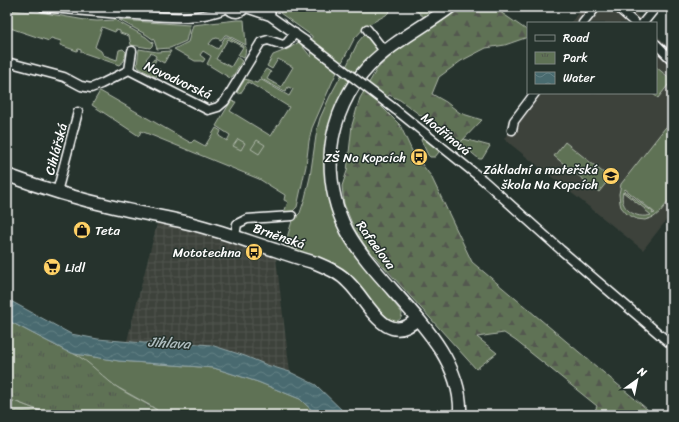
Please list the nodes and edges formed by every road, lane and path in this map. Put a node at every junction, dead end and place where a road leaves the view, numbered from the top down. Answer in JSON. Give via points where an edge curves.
{"nodes":[{"id":1,"x":43,"y":7,"type":"edge"},
{"id":2,"x":246,"y":7,"type":"edge"},
{"id":3,"x":450,"y":7,"type":"edge"},
{"id":4,"x":596,"y":7,"type":"edge"},
{"id":5,"x":617,"y":7,"type":"edge"},
{"id":6,"x":656,"y":7,"type":"edge"},
{"id":7,"x":227,"y":8,"type":"edge"},
{"id":8,"x":270,"y":11,"type":"edge"},
{"id":9,"x":584,"y":22,"type":"edge"},
{"id":10,"x":634,"y":22,"type":"edge"},
{"id":11,"x":644,"y":22,"type":"edge"},
{"id":12,"x":367,"y":29,"type":"dead end"},
{"id":13,"x":295,"y":33,"type":"junction"},
{"id":14,"x":657,"y":45,"type":"edge"},
{"id":15,"x":132,"y":51,"type":"dead end"},
{"id":16,"x":385,"y":52,"type":"junction"},
{"id":17,"x":672,"y":60,"type":"edge"},
{"id":18,"x":7,"y":62,"type":"edge"},
{"id":19,"x":129,"y":70,"type":"junction"},
{"id":20,"x":534,"y":94,"type":"edge"},
{"id":21,"x":78,"y":112,"type":"dead end"},
{"id":22,"x":512,"y":130,"type":"dead end"},
{"id":23,"x":7,"y":175,"type":"edge"},
{"id":24,"x":57,"y":192,"type":"junction"},
{"id":25,"x":292,"y":216,"type":"dead end"},
{"id":26,"x":235,"y":236,"type":"junction"},
{"id":27,"x":417,"y":319,"type":"junction"},
{"id":28,"x":672,"y":345,"type":"edge"},
{"id":29,"x":460,"y":413,"type":"edge"}],
"edges":[{"from":1,"to":7,"type":"street","via":[[168,18],[206,15]]},
{"from":2,"to":7,"type":"street","via":[[235,13]]},
{"from":2,"to":8,"type":"street","name":"Modřínová"},
{"from":3,"to":16,"type":"main road","name":"Rafaelova"},
{"from":4,"to":9,"type":"street"},
{"from":5,"to":10,"type":"street"},
{"from":6,"to":11,"type":"street"},
{"from":8,"to":13,"type":"street","name":"Modřínová"},
{"from":12,"to":16,"type":"street"},
{"from":13,"to":19,"type":"street","name":"Novodvorská","via":[[283,45],[268,40],[261,42],[225,101],[218,107],[208,110]]},
{"from":13,"to":28,"type":"street","name":"Modřínová","bridge":true,"via":[[477,174]]},
{"from":14,"to":17,"type":"street"},
{"from":15,"to":19,"type":"street","name":"Novodvorská"},
{"from":16,"to":27,"type":"main road","name":"Rafaelova","via":[[360,77],[342,107],[331,145],[331,180],[339,214],[352,239]]},
{"from":18,"to":19,"type":"street","name":"Novodvorská","via":[[64,77],[90,88]]},
{"from":20,"to":22,"type":"street","via":[[514,121]]},
{"from":21,"to":24,"type":"street","name":"Cihlářská"},
{"from":23,"to":24,"type":"main road","name":"Brněnská"},
{"from":24,"to":26,"type":"main road","name":"Brněnská"},
{"from":25,"to":26,"type":"street","via":[[247,219],[237,224]]},
{"from":26,"to":27,"type":"main road","name":"Brněnská","via":[[339,274],[350,283],[379,320],[390,327],[405,328]]},
{"from":27,"to":29,"type":"main road","via":[[448,361],[457,386]]}]}
